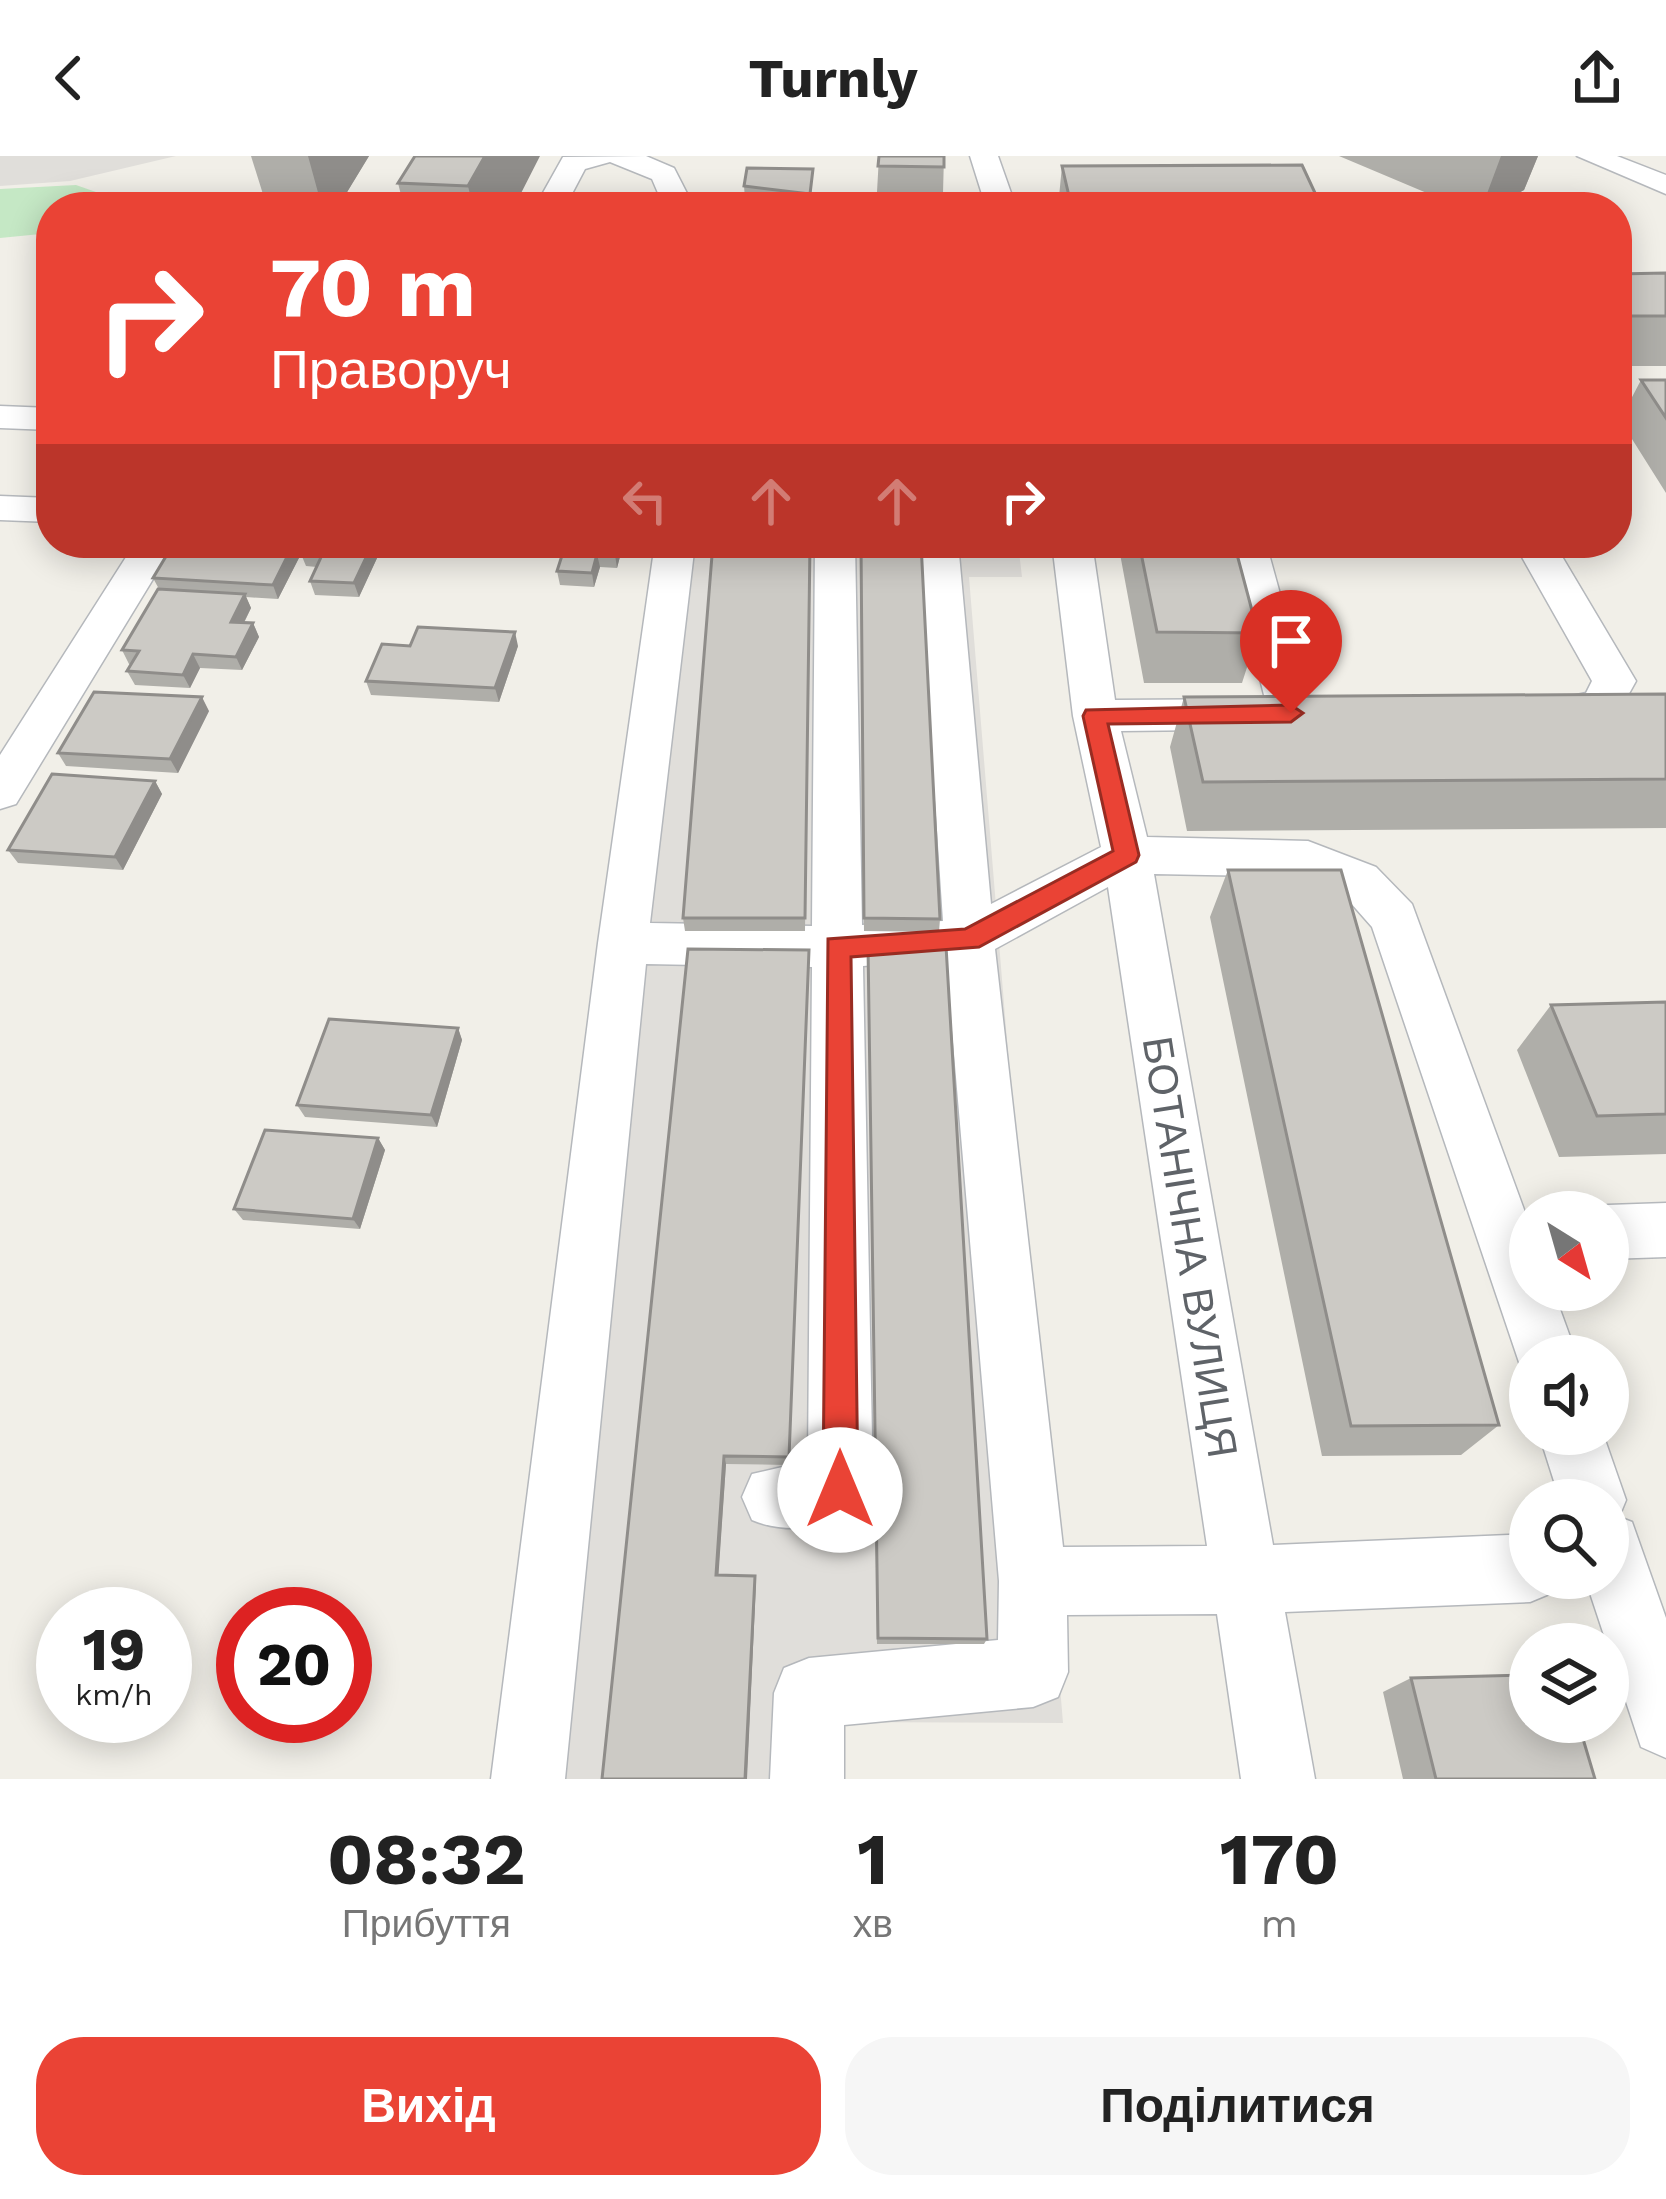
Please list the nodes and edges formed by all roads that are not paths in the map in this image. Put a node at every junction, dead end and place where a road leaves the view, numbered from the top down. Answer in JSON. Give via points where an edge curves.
{"nodes":[{"id":1,"x":600,"y":156,"type":"edge"},
{"id":2,"x":621,"y":156,"type":"edge"},
{"id":3,"x":984,"y":156,"type":"edge"},
{"id":4,"x":1591,"y":156,"type":"edge"},
{"id":5,"x":1666,"y":185,"type":"edge"},
{"id":6,"x":558,"y":192,"type":"edge"},
{"id":7,"x":672,"y":192,"type":"edge"},
{"id":8,"x":996,"y":192,"type":"edge"},
{"id":9,"x":0,"y":417,"type":"edge"},
{"id":10,"x":36,"y":418,"type":"edge"},
{"id":11,"x":0,"y":508,"type":"edge"},
{"id":12,"x":36,"y":509,"type":"edge"},
{"id":13,"x":145,"y":558,"type":"edge"},
{"id":14,"x":673,"y":558,"type":"edge"},
{"id":15,"x":835,"y":558,"type":"edge"},
{"id":16,"x":939,"y":558,"type":"edge"},
{"id":17,"x":1074,"y":558,"type":"edge"},
{"id":18,"x":1252,"y":558,"type":"edge"},
{"id":19,"x":1543,"y":558,"type":"edge"},
{"id":20,"x":1095,"y":716,"type":"junction"},
{"id":21,"x":1496,"y":716,"type":"edge"},
{"id":22,"x":0,"y":792,"type":"edge"},
{"id":23,"x":1126,"y":855,"type":"junction"},
{"id":24,"x":969,"y":939,"type":"junction"},
{"id":25,"x":623,"y":943,"type":"junction"},
{"id":26,"x":837,"y":947,"type":"junction"},
{"id":27,"x":1509,"y":1213,"type":"edge"},
{"id":28,"x":1666,"y":1229,"type":"edge"},
{"id":29,"x":1629,"y":1231,"type":"edge"},
{"id":30,"x":775,"y":1497,"type":"dead end"},
{"id":31,"x":1509,"y":1569,"type":"edge"},
{"id":32,"x":1243,"y":1580,"type":"junction"},
{"id":33,"x":1033,"y":1581,"type":"junction"},
{"id":34,"x":1624,"y":1599,"type":"edge"},
{"id":35,"x":1666,"y":1722,"type":"edge"},
{"id":36,"x":528,"y":1779,"type":"edge"},
{"id":37,"x":807,"y":1779,"type":"edge"},
{"id":38,"x":1278,"y":1779,"type":"edge"}],
"edges":[{"from":1,"to":6,"type":"street","via":[[573,163]]},
{"from":2,"to":7,"type":"street","via":[[664,174]]},
{"from":3,"to":8,"type":"street"},
{"from":4,"to":5,"type":"street"},
{"from":9,"to":10,"type":"street"},
{"from":11,"to":12,"type":"street"},
{"from":13,"to":22,"type":"street"},
{"from":14,"to":25,"type":"street"},
{"from":15,"to":26,"type":"street"},
{"from":16,"to":24,"type":"street"},
{"from":17,"to":20,"type":"street","name":"БОТАНІЧНА ВУЛИЦЯ"},
{"from":18,"to":20,"type":"street","via":[[1314,714]]},
{"from":19,"to":21,"type":"street","via":[[1615,681],[1601,706],[1564,716]]},
{"from":20,"to":23,"type":"street","name":"БОТАНІЧНА ВУЛИЦЯ"},
{"from":23,"to":24,"type":"street"},
{"from":23,"to":27,"type":"street","via":[[1308,859],[1359,880],[1394,918]]},
{"from":23,"to":32,"type":"street","name":"БОТАНІЧНА ВУЛИЦЯ"},
{"from":24,"to":26,"type":"street"},
{"from":24,"to":33,"type":"street"},
{"from":25,"to":26,"type":"street"},
{"from":25,"to":36,"type":"street"},
{"from":26,"to":30,"type":"street","via":[[840,1490]]},
{"from":28,"to":29,"type":"street"},
{"from":31,"to":32,"type":"street"},
{"from":32,"to":33,"type":"street"},
{"from":32,"to":38,"type":"street","name":"БОТАНІЧНА ВУЛИЦЯ"},
{"from":33,"to":37,"type":"street","via":[[1033,1672],[808,1693]]},
{"from":34,"to":35,"type":"street"}]}
